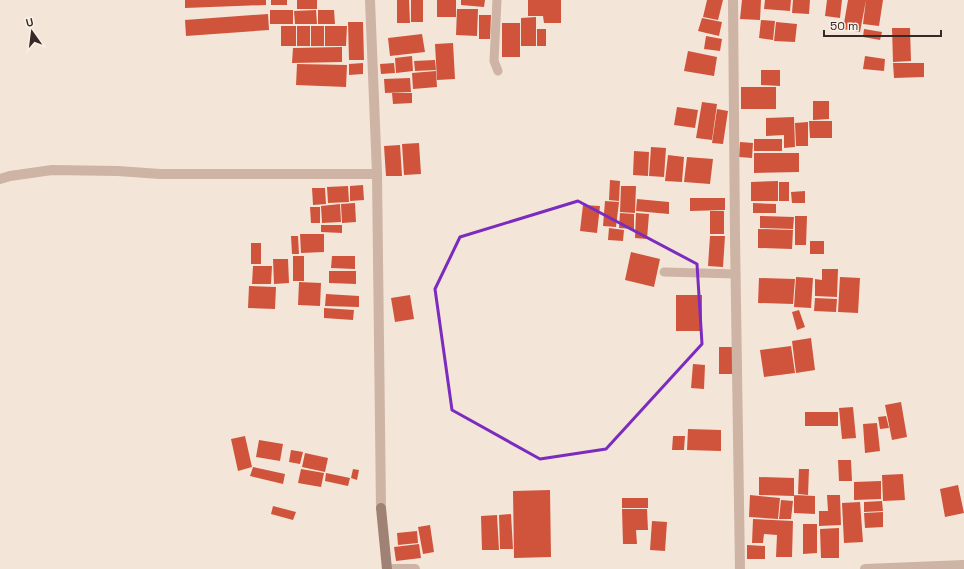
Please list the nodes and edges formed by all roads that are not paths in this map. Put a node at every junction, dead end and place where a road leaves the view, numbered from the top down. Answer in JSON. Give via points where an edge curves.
{"nodes":[{"id":1,"x":370,"y":0,"type":"edge"},
{"id":2,"x":497,"y":0,"type":"edge"},
{"id":3,"x":733,"y":0,"type":"edge"},
{"id":4,"x":498,"y":71,"type":"dead end"},
{"id":5,"x":377,"y":174,"type":"junction"},
{"id":6,"x":0,"y":179,"type":"edge"},
{"id":7,"x":664,"y":272,"type":"dead end"},
{"id":8,"x":736,"y":274,"type":"junction"},
{"id":9,"x":964,"y":565,"type":"edge"},
{"id":10,"x":387,"y":569,"type":"edge"},
{"id":11,"x":415,"y":569,"type":"edge"},
{"id":12,"x":740,"y":569,"type":"edge"},
{"id":13,"x":865,"y":569,"type":"edge"}],
"edges":[{"from":1,"to":5,"type":"street"},
{"from":2,"to":4,"type":"lane","via":[[494,61]]},
{"from":3,"to":8,"type":"street"},
{"from":5,"to":6,"type":"street","via":[[160,174],[52,170]]},
{"from":5,"to":10,"type":"street","via":[[381,508]]},
{"from":7,"to":8,"type":"lane"},
{"from":8,"to":12,"type":"street"},
{"from":9,"to":13,"type":"street"},
{"from":10,"to":11,"type":"street"}]}
